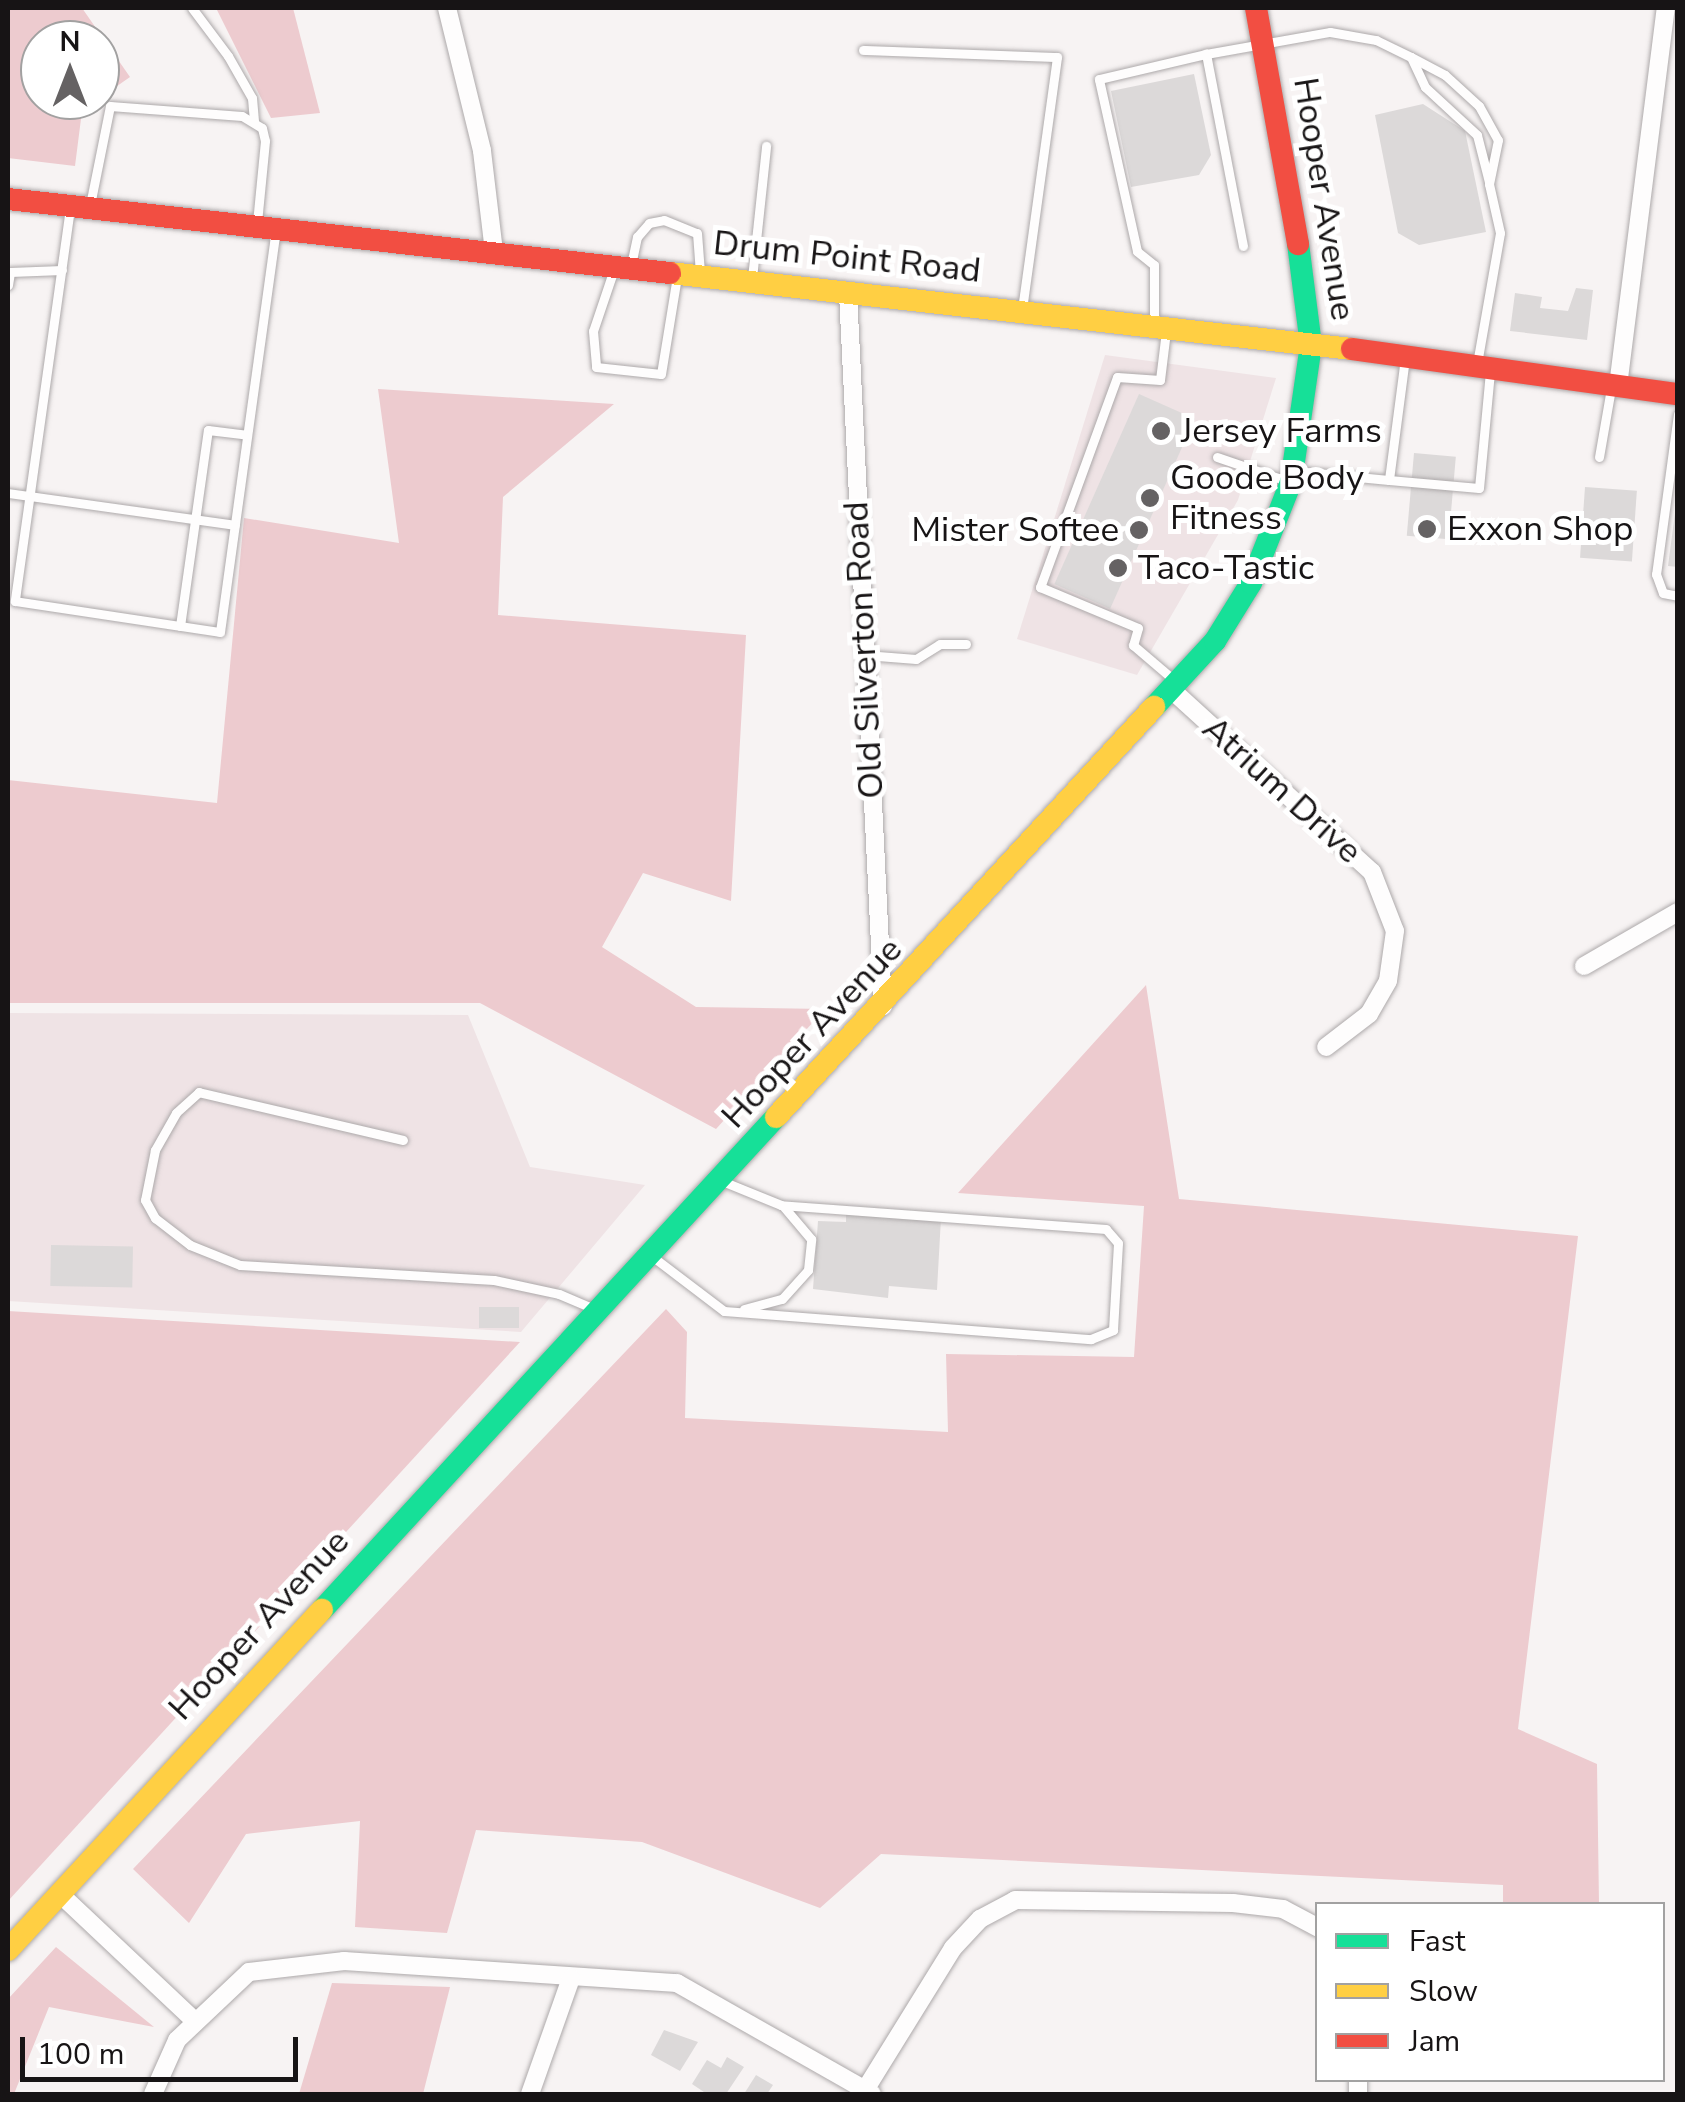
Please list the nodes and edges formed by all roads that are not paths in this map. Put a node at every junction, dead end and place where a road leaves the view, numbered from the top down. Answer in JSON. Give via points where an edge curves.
{"nodes":[{"id":1,"x":192,"y":8,"type":"edge"},
{"id":2,"x":447,"y":8,"type":"edge"},
{"id":3,"x":1256,"y":8,"type":"edge"},
{"id":4,"x":1666,"y":8,"type":"edge"},
{"id":5,"x":1263,"y":43,"type":"junction"},
{"id":6,"x":864,"y":50,"type":"dead end"},
{"id":7,"x":1206,"y":54,"type":"junction"},
{"id":8,"x":1411,"y":57,"type":"junction"},
{"id":9,"x":254,"y":121,"type":"junction"},
{"id":10,"x":766,"y":146,"type":"dead end"},
{"id":11,"x":1490,"y":184,"type":"junction"},
{"id":12,"x":8,"y":199,"type":"edge"},
{"id":13,"x":80,"y":207,"type":"junction"},
{"id":14,"x":267,"y":227,"type":"junction"},
{"id":15,"x":1243,"y":246,"type":"dead end"},
{"id":16,"x":494,"y":252,"type":"junction"},
{"id":17,"x":622,"y":267,"type":"junction"},
{"id":18,"x":62,"y":270,"type":"junction"},
{"id":19,"x":688,"y":274,"type":"junction"},
{"id":20,"x":752,"y":282,"type":"junction"},
{"id":21,"x":8,"y":285,"type":"edge"},
{"id":22,"x":848,"y":293,"type":"junction"},
{"id":23,"x":1022,"y":312,"type":"junction"},
{"id":24,"x":1160,"y":328,"type":"junction"},
{"id":25,"x":1310,"y":345,"type":"junction"},
{"id":26,"x":1405,"y":358,"type":"junction"},
{"id":27,"x":1483,"y":368,"type":"junction"},
{"id":28,"x":1615,"y":385,"type":"junction"},
{"id":29,"x":1678,"y":394,"type":"edge"},
{"id":30,"x":1678,"y":414,"type":"edge"},
{"id":31,"x":246,"y":435,"type":"junction"},
{"id":32,"x":1217,"y":457,"type":"dead end"},
{"id":33,"x":1600,"y":458,"type":"dead end"},
{"id":34,"x":1293,"y":477,"type":"junction"},
{"id":35,"x":1389,"y":480,"type":"junction"},
{"id":36,"x":8,"y":493,"type":"edge"},
{"id":37,"x":30,"y":497,"type":"junction"},
{"id":38,"x":195,"y":521,"type":"junction"},
{"id":39,"x":235,"y":525,"type":"junction"},
{"id":40,"x":1678,"y":596,"type":"edge"},
{"id":41,"x":180,"y":626,"type":"junction"},
{"id":42,"x":966,"y":644,"type":"dead end"},
{"id":43,"x":862,"y":654,"type":"junction"},
{"id":44,"x":1176,"y":688,"type":"junction"},
{"id":45,"x":1678,"y":912,"type":"edge"},
{"id":46,"x":1584,"y":966,"type":"dead end"},
{"id":47,"x":884,"y":1007,"type":"junction"},
{"id":48,"x":1326,"y":1047,"type":"dead end"},
{"id":49,"x":403,"y":1140,"type":"dead end"},
{"id":50,"x":722,"y":1182,"type":"junction"},
{"id":51,"x":781,"y":1204,"type":"junction"},
{"id":52,"x":652,"y":1256,"type":"junction"},
{"id":53,"x":724,"y":1311,"type":"junction"},
{"id":54,"x":600,"y":1313,"type":"junction"},
{"id":55,"x":59,"y":1893,"type":"junction"},
{"id":56,"x":1315,"y":1926,"type":"edge"},
{"id":57,"x":8,"y":1950,"type":"edge"},
{"id":58,"x":572,"y":1978,"type":"junction"},
{"id":59,"x":195,"y":2020,"type":"junction"},
{"id":60,"x":869,"y":2092,"type":"edge"},
{"id":61,"x":153,"y":2094,"type":"edge"},
{"id":62,"x":530,"y":2094,"type":"edge"}],
"edges":[{"from":1,"to":9,"type":"lane","via":[[252,98]]},
{"from":2,"to":16,"type":"street","via":[[482,151]]},
{"from":3,"to":5,"type":"main road","name":"Hooper Avenue"},
{"from":4,"to":28,"type":"street"},
{"from":5,"to":7,"type":"lane"},
{"from":5,"to":8,"type":"lane","via":[[1330,32],[1376,40]]},
{"from":5,"to":25,"type":"main road","name":"Hooper Avenue","via":[[1309,299]]},
{"from":6,"to":23,"type":"lane","via":[[1057,58]]},
{"from":7,"to":15,"type":"lane"},
{"from":7,"to":24,"type":"lane","via":[[1099,79],[1137,252],[1154,265]]},
{"from":8,"to":11,"type":"lane","via":[[1425,87],[1477,135]]},
{"from":8,"to":11,"type":"lane","via":[[1445,75],[1488,119],[1498,140]]},
{"from":9,"to":13,"type":"lane","via":[[110,106]]},
{"from":9,"to":14,"type":"lane","via":[[265,140]]},
{"from":10,"to":20,"type":"lane"},
{"from":11,"to":27,"type":"lane","via":[[1500,232]]},
{"from":12,"to":13,"type":"main road","name":"Drum Point Road"},
{"from":13,"to":14,"type":"main road","name":"Drum Point Road"},
{"from":13,"to":18,"type":"lane"},
{"from":14,"to":16,"type":"main road","name":"Drum Point Road"},
{"from":14,"to":31,"type":"lane"},
{"from":16,"to":17,"type":"main road","name":"Drum Point Road"},
{"from":17,"to":19,"type":"main road","name":"Drum Point Road"},
{"from":17,"to":19,"type":"lane","via":[[649,223],[664,220],[697,234]]},
{"from":17,"to":19,"type":"lane","via":[[591,358],[596,367],[661,374]]},
{"from":18,"to":21,"type":"lane","via":[[10,272]]},
{"from":18,"to":37,"type":"lane"},
{"from":19,"to":20,"type":"main road","name":"Drum Point Road"},
{"from":20,"to":22,"type":"main road","name":"Drum Point Road"},
{"from":22,"to":23,"type":"main road","name":"Drum Point Road"},
{"from":22,"to":43,"type":"street","name":"Old Silverton Road"},
{"from":23,"to":24,"type":"main road","name":"Drum Point Road"},
{"from":24,"to":25,"type":"main road","name":"Drum Point Road"},
{"from":24,"to":44,"type":"lane","via":[[1160,380],[1117,376],[1040,587],[1138,628],[1133,645]]},
{"from":25,"to":26,"type":"main road","name":"Drum Point Road"},
{"from":25,"to":34,"type":"main road","name":"Hooper Avenue"},
{"from":26,"to":27,"type":"main road","name":"Drum Point Road"},
{"from":26,"to":35,"type":"lane"},
{"from":27,"to":28,"type":"main road","name":"Drum Point Road"},
{"from":27,"to":35,"type":"lane","via":[[1478,488]]},
{"from":28,"to":29,"type":"main road","name":"Drum Point Road"},
{"from":28,"to":33,"type":"lane"},
{"from":30,"to":40,"type":"lane","via":[[1656,574],[1664,594]]},
{"from":31,"to":38,"type":"lane","via":[[208,430]]},
{"from":31,"to":39,"type":"lane"},
{"from":32,"to":34,"type":"lane"},
{"from":34,"to":35,"type":"lane"},
{"from":34,"to":44,"type":"main road","name":"Hooper Avenue","via":[[1251,583]]},
{"from":36,"to":37,"type":"lane"},
{"from":37,"to":38,"type":"lane"},
{"from":37,"to":41,"type":"lane","via":[[15,601]]},
{"from":38,"to":39,"type":"lane"},
{"from":38,"to":41,"type":"lane"},
{"from":39,"to":41,"type":"lane","via":[[220,632]]},
{"from":42,"to":43,"type":"lane","via":[[940,644],[916,659]]},
{"from":43,"to":47,"type":"street","name":"Old Silverton Road"},
{"from":44,"to":47,"type":"main road","name":"Hooper Avenue"},
{"from":44,"to":48,"type":"street","name":"Atrium Drive","via":[[1372,872],[1395,932],[1388,981],[1369,1014]]},
{"from":45,"to":46,"type":"street"},
{"from":47,"to":50,"type":"main road","name":"Hooper Avenue"},
{"from":49,"to":54,"type":"lane","via":[[198,1092],[176,1113],[155,1150],[145,1200],[155,1218],[190,1245],[240,1265],[494,1280],[559,1294]]},
{"from":50,"to":51,"type":"lane"},
{"from":50,"to":52,"type":"main road","name":"Hooper Avenue"},
{"from":51,"to":53,"type":"lane","via":[[811,1240],[808,1270],[782,1300]]},
{"from":51,"to":53,"type":"lane","via":[[1106,1229],[1118,1243],[1112,1330],[1091,1339]]},
{"from":52,"to":53,"type":"lane"},
{"from":52,"to":54,"type":"main road","name":"Hooper Avenue"},
{"from":54,"to":55,"type":"main road","name":"Hooper Avenue"},
{"from":55,"to":57,"type":"main road","name":"Hooper Avenue"},
{"from":55,"to":59,"type":"street"},
{"from":56,"to":60,"type":"street","via":[[1283,1909],[1233,1902],[1015,1900],[980,1919],[953,1948]]},
{"from":58,"to":59,"type":"street","via":[[344,1961],[279,1964],[249,1972]]},
{"from":58,"to":60,"type":"street","via":[[677,1984]]},
{"from":58,"to":62,"type":"street"},
{"from":59,"to":61,"type":"street","via":[[157,2075]]}]}
